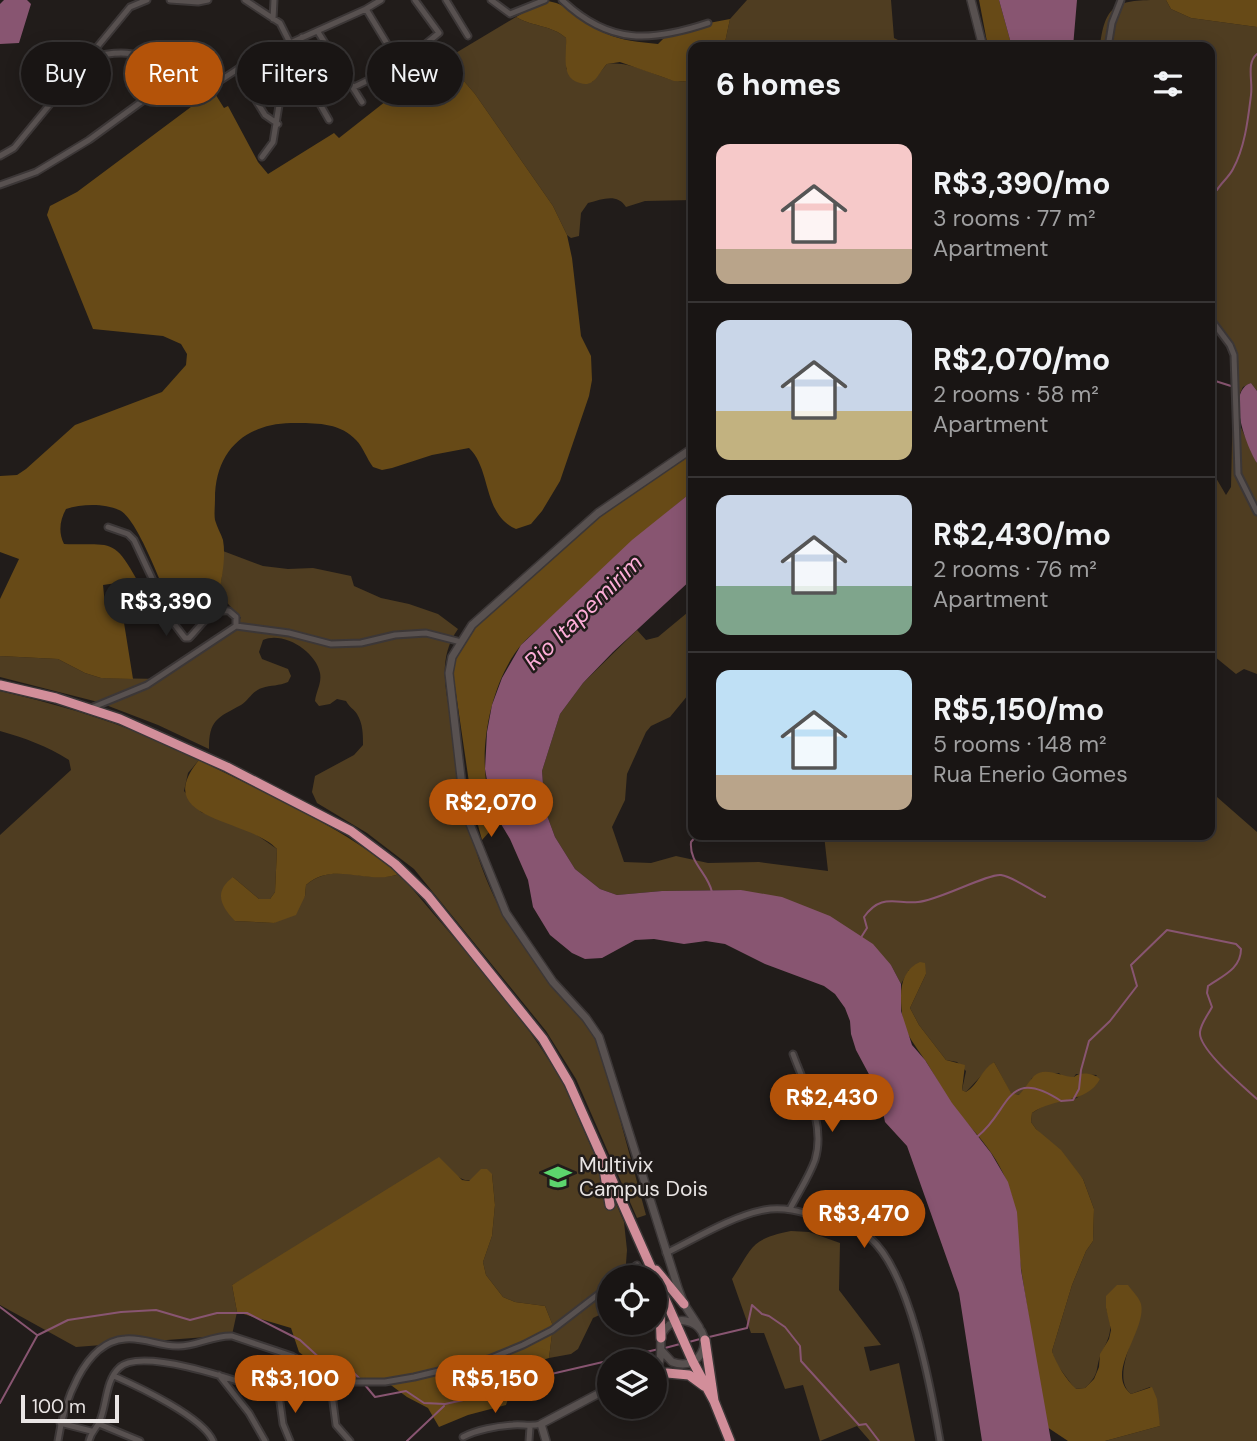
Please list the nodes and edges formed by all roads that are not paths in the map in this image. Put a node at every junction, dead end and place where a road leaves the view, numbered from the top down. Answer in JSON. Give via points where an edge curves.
{"nodes":[{"id":1,"x":147,"y":0,"type":"edge"},
{"id":2,"x":170,"y":0,"type":"edge"},
{"id":3,"x":208,"y":0,"type":"edge"},
{"id":4,"x":245,"y":0,"type":"edge"},
{"id":5,"x":274,"y":0,"type":"edge"},
{"id":6,"x":381,"y":0,"type":"edge"},
{"id":7,"x":415,"y":0,"type":"edge"},
{"id":8,"x":446,"y":0,"type":"edge"},
{"id":9,"x":493,"y":0,"type":"edge"},
{"id":10,"x":545,"y":0,"type":"edge"},
{"id":11,"x":562,"y":0,"type":"edge"},
{"id":12,"x":971,"y":0,"type":"edge"},
{"id":13,"x":1121,"y":0,"type":"edge"},
{"id":14,"x":366,"y":9,"type":"junction"},
{"id":15,"x":273,"y":19,"type":"junction"},
{"id":16,"x":708,"y":23,"type":"dead end"},
{"id":17,"x":317,"y":32,"type":"junction"},
{"id":18,"x":468,"y":36,"type":"dead end"},
{"id":19,"x":302,"y":37,"type":"junction"},
{"id":20,"x":102,"y":42,"type":"edge"},
{"id":21,"x":290,"y":42,"type":"edge"},
{"id":22,"x":292,"y":42,"type":"edge"},
{"id":23,"x":301,"y":42,"type":"edge"},
{"id":24,"x":386,"y":42,"type":"edge"},
{"id":25,"x":428,"y":42,"type":"edge"},
{"id":26,"x":982,"y":42,"type":"edge"},
{"id":27,"x":1109,"y":42,"type":"edge"},
{"id":28,"x":237,"y":70,"type":"edge"},
{"id":29,"x":223,"y":79,"type":"edge"},
{"id":30,"x":367,"y":81,"type":"edge"},
{"id":31,"x":354,"y":87,"type":"junction"},
{"id":32,"x":362,"y":102,"type":"dead end"},
{"id":33,"x":50,"y":105,"type":"edge"},
{"id":34,"x":137,"y":105,"type":"edge"},
{"id":35,"x":259,"y":105,"type":"edge"},
{"id":36,"x":280,"y":105,"type":"edge"},
{"id":37,"x":320,"y":105,"type":"edge"},
{"id":38,"x":329,"y":120,"type":"dead end"},
{"id":39,"x":278,"y":124,"type":"junction"},
{"id":40,"x":0,"y":156,"type":"edge"},
{"id":41,"x":262,"y":157,"type":"dead end"},
{"id":42,"x":0,"y":185,"type":"edge"},
{"id":43,"x":1215,"y":325,"type":"edge"},
{"id":44,"x":688,"y":451,"type":"edge"},
{"id":45,"x":1257,"y":512,"type":"edge"},
{"id":46,"x":108,"y":527,"type":"dead end"},
{"id":47,"x":236,"y":626,"type":"junction"},
{"id":48,"x":461,"y":642,"type":"junction"},
{"id":49,"x":0,"y":685,"type":"edge"},
{"id":50,"x":90,"y":709,"type":"junction"},
{"id":51,"x":793,"y":1054,"type":"dead end"},
{"id":52,"x":602,"y":1157,"type":"junction"},
{"id":53,"x":610,"y":1205,"type":"dead end"},
{"id":54,"x":790,"y":1209,"type":"junction"},
{"id":55,"x":666,"y":1252,"type":"junction"},
{"id":56,"x":647,"y":1258,"type":"junction"},
{"id":57,"x":649,"y":1265,"type":"edge"},
{"id":58,"x":677,"y":1292,"type":"junction"},
{"id":59,"x":597,"y":1295,"type":"edge"},
{"id":60,"x":684,"y":1304,"type":"joint"},
{"id":61,"x":673,"y":1317,"type":"junction"},
{"id":62,"x":699,"y":1328,"type":"junction"},
{"id":63,"x":661,"y":1335,"type":"edge"},
{"id":64,"x":661,"y":1338,"type":"junction"},
{"id":65,"x":705,"y":1340,"type":"junction"},
{"id":66,"x":662,"y":1349,"type":"edge"},
{"id":67,"x":282,"y":1353,"type":"junction"},
{"id":68,"x":667,"y":1356,"type":"edge"},
{"id":69,"x":691,"y":1363,"type":"junction"},
{"id":70,"x":667,"y":1373,"type":"joint"},
{"id":71,"x":219,"y":1375,"type":"junction"},
{"id":72,"x":114,"y":1376,"type":"junction"},
{"id":73,"x":330,"y":1379,"type":"junction"},
{"id":74,"x":709,"y":1391,"type":"junction"},
{"id":75,"x":597,"y":1394,"type":"edge"},
{"id":76,"x":279,"y":1395,"type":"junction"},
{"id":77,"x":714,"y":1401,"type":"junction"},
{"id":78,"x":60,"y":1423,"type":"junction"},
{"id":79,"x":99,"y":1424,"type":"junction"},
{"id":80,"x":541,"y":1424,"type":"junction"},
{"id":81,"x":530,"y":1427,"type":"junction"},
{"id":82,"x":91,"y":1431,"type":"junction"},
{"id":83,"x":463,"y":1437,"type":"dead end"},
{"id":84,"x":58,"y":1441,"type":"edge"},
{"id":85,"x":89,"y":1441,"type":"edge"},
{"id":86,"x":141,"y":1441,"type":"edge"},
{"id":87,"x":213,"y":1441,"type":"edge"},
{"id":88,"x":265,"y":1441,"type":"edge"},
{"id":89,"x":290,"y":1441,"type":"edge"},
{"id":90,"x":350,"y":1441,"type":"edge"},
{"id":91,"x":529,"y":1441,"type":"edge"},
{"id":92,"x":546,"y":1441,"type":"edge"},
{"id":93,"x":730,"y":1441,"type":"edge"},
{"id":94,"x":940,"y":1441,"type":"edge"}],
"edges":[{"from":1,"to":20,"type":"street","via":[[130,7]]},
{"from":2,"to":3,"type":"street"},
{"from":4,"to":15,"type":"street"},
{"from":5,"to":15,"type":"street"},
{"from":6,"to":14,"type":"street"},
{"from":7,"to":25,"type":"street","via":[[439,33]]},
{"from":8,"to":18,"type":"street"},
{"from":9,"to":10,"type":"street","via":[[510,15]]},
{"from":11,"to":16,"type":"street","via":[[595,23],[637,38],[683,32]]},
{"from":12,"to":26,"type":"street"},
{"from":13,"to":27,"type":"street"},
{"from":14,"to":17,"type":"street"},
{"from":14,"to":24,"type":"street"},
{"from":15,"to":21,"type":"street"},
{"from":17,"to":19,"type":"street"},
{"from":17,"to":31,"type":"street"},
{"from":19,"to":22,"type":"street"},
{"from":19,"to":23,"type":"street"},
{"from":28,"to":29,"type":"street"},
{"from":30,"to":31,"type":"street"},
{"from":31,"to":32,"type":"street"},
{"from":33,"to":40,"type":"street","via":[[14,148]]},
{"from":34,"to":42,"type":"street","via":[[36,172]]},
{"from":35,"to":39,"type":"street"},
{"from":36,"to":39,"type":"street"},
{"from":37,"to":38,"type":"street"},
{"from":39,"to":41,"type":"street"},
{"from":43,"to":45,"type":"street","via":[[1234,355],[1238,474]]},
{"from":44,"to":48,"type":"street","via":[[598,513],[472,625]]},
{"from":46,"to":47,"type":"street","via":[[134,540],[177,631],[185,638],[211,613],[221,610],[236,617]]},
{"from":47,"to":48,"type":"street","via":[[331,644],[426,633]]},
{"from":47,"to":50,"type":"street","via":[[147,685]]},
{"from":48,"to":55,"type":"street","via":[[449,673],[470,824],[514,927],[599,1037]]},
{"from":49,"to":50,"type":"highway"},
{"from":50,"to":52,"type":"highway","via":[[177,743],[319,814],[395,864],[428,896],[543,1039],[569,1083]]},
{"from":51,"to":54,"type":"street","via":[[819,1133],[815,1159]]},
{"from":52,"to":53,"type":"highway"},
{"from":52,"to":56,"type":"highway"},
{"from":54,"to":55,"type":"street","via":[[743,1217]]},
{"from":54,"to":94,"type":"street","via":[[863,1233],[889,1260],[905,1294]]},
{"from":55,"to":58,"type":"street"},
{"from":56,"to":57,"type":"highway"},
{"from":56,"to":58,"type":"highway"},
{"from":56,"to":61,"type":"highway"},
{"from":58,"to":60,"type":"highway"},
{"from":58,"to":61,"type":"street"},
{"from":59,"to":73,"type":"street","via":[[552,1330],[489,1359],[385,1382]]},
{"from":60,"to":62,"type":"street"},
{"from":61,"to":62,"type":"street"},
{"from":61,"to":64,"type":"street"},
{"from":61,"to":69,"type":"highway"},
{"from":62,"to":65,"type":"street"},
{"from":63,"to":64,"type":"highway"},
{"from":64,"to":66,"type":"street"},
{"from":65,"to":69,"type":"street","via":[[703,1351]]},
{"from":65,"to":77,"type":"highway"},
{"from":67,"to":73,"type":"street"},
{"from":67,"to":76,"type":"street"},
{"from":67,"to":78,"type":"street","via":[[224,1335],[178,1346],[122,1339],[100,1347],[91,1357]]},
{"from":68,"to":69,"type":"street","via":[[672,1362]]},
{"from":69,"to":70,"type":"street"},
{"from":69,"to":74,"type":"highway"},
{"from":70,"to":74,"type":"highway","via":[[689,1375]]},
{"from":71,"to":72,"type":"street","via":[[139,1360],[118,1368]]},
{"from":71,"to":76,"type":"street"},
{"from":71,"to":88,"type":"street"},
{"from":72,"to":79,"type":"street"},
{"from":72,"to":87,"type":"street","via":[[146,1390],[203,1427]]},
{"from":73,"to":90,"type":"street","via":[[337,1425]]},
{"from":74,"to":77,"type":"highway"},
{"from":75,"to":80,"type":"street"},
{"from":76,"to":89,"type":"street"},
{"from":77,"to":93,"type":"highway"},
{"from":78,"to":82,"type":"street"},
{"from":78,"to":84,"type":"street"},
{"from":79,"to":82,"type":"street"},
{"from":79,"to":86,"type":"street"},
{"from":80,"to":81,"type":"street"},
{"from":80,"to":92,"type":"street"},
{"from":81,"to":83,"type":"street","via":[[513,1425]]},
{"from":81,"to":91,"type":"street"},
{"from":82,"to":85,"type":"street"}]}
